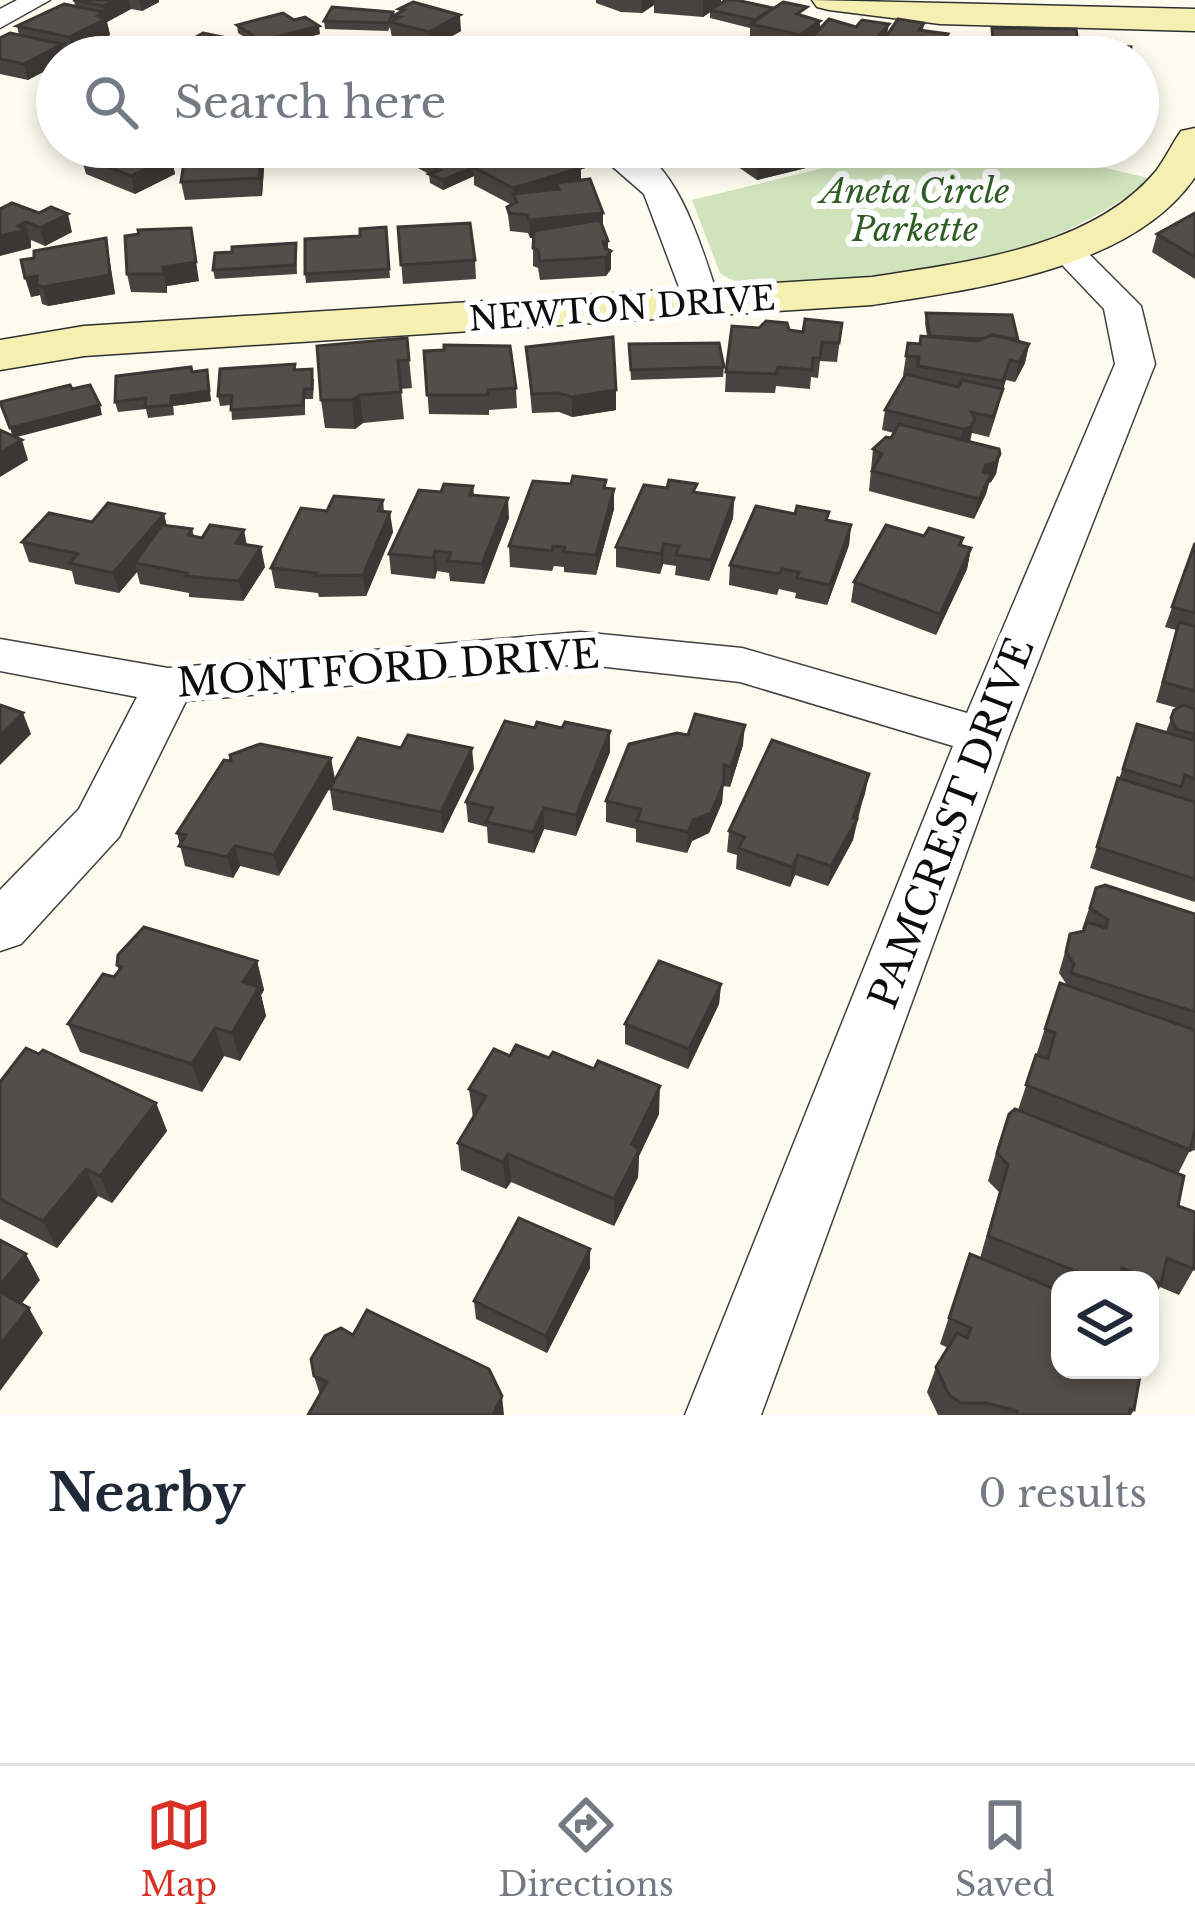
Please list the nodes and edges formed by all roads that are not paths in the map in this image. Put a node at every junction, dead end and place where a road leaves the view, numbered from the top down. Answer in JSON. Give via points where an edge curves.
{"nodes":[{"id":1,"x":38,"y":0,"type":"edge"},
{"id":2,"x":829,"y":0,"type":"edge"},
{"id":3,"x":1178,"y":13,"type":"edge"},
{"id":4,"x":0,"y":20,"type":"edge"},
{"id":5,"x":1195,"y":60,"type":"edge"},
{"id":6,"x":1195,"y":140,"type":"edge"},
{"id":7,"x":639,"y":168,"type":"edge"},
{"id":8,"x":1065,"y":249,"type":"junction"},
{"id":9,"x":701,"y":303,"type":"junction"},
{"id":10,"x":1,"y":354,"type":"edge"},
{"id":11,"x":0,"y":655,"type":"edge"},
{"id":12,"x":168,"y":685,"type":"junction"},
{"id":13,"x":983,"y":736,"type":"junction"},
{"id":14,"x":0,"y":928,"type":"edge"},
{"id":15,"x":723,"y":1415,"type":"edge"}],
"edges":[{"from":1,"to":4,"type":"street"},
{"from":2,"to":3,"type":"street","via":[[940,14]]},
{"from":3,"to":5,"type":"street"},
{"from":6,"to":8,"type":"street","name":"NEWTON DRIVE","via":[[1165,192]]},
{"from":7,"to":9,"type":"street","via":[[663,190]]},
{"from":8,"to":9,"type":"street","name":"NEWTON DRIVE","via":[[891,288]]},
{"from":8,"to":13,"type":"street","name":"PAMCREST DRIVE","via":[[1122,306],[1135,364]]},
{"from":9,"to":10,"type":"street","name":"NEWTON DRIVE","via":[[84,341]]},
{"from":11,"to":12,"type":"street","name":"MONTFORD DRIVE"},
{"from":12,"to":13,"type":"street","name":"MONTFORD DRIVE","via":[[580,648],[742,665]]},
{"from":12,"to":14,"type":"street","via":[[100,822]]},
{"from":13,"to":15,"type":"street","name":"PAMCREST DRIVE"}]}
